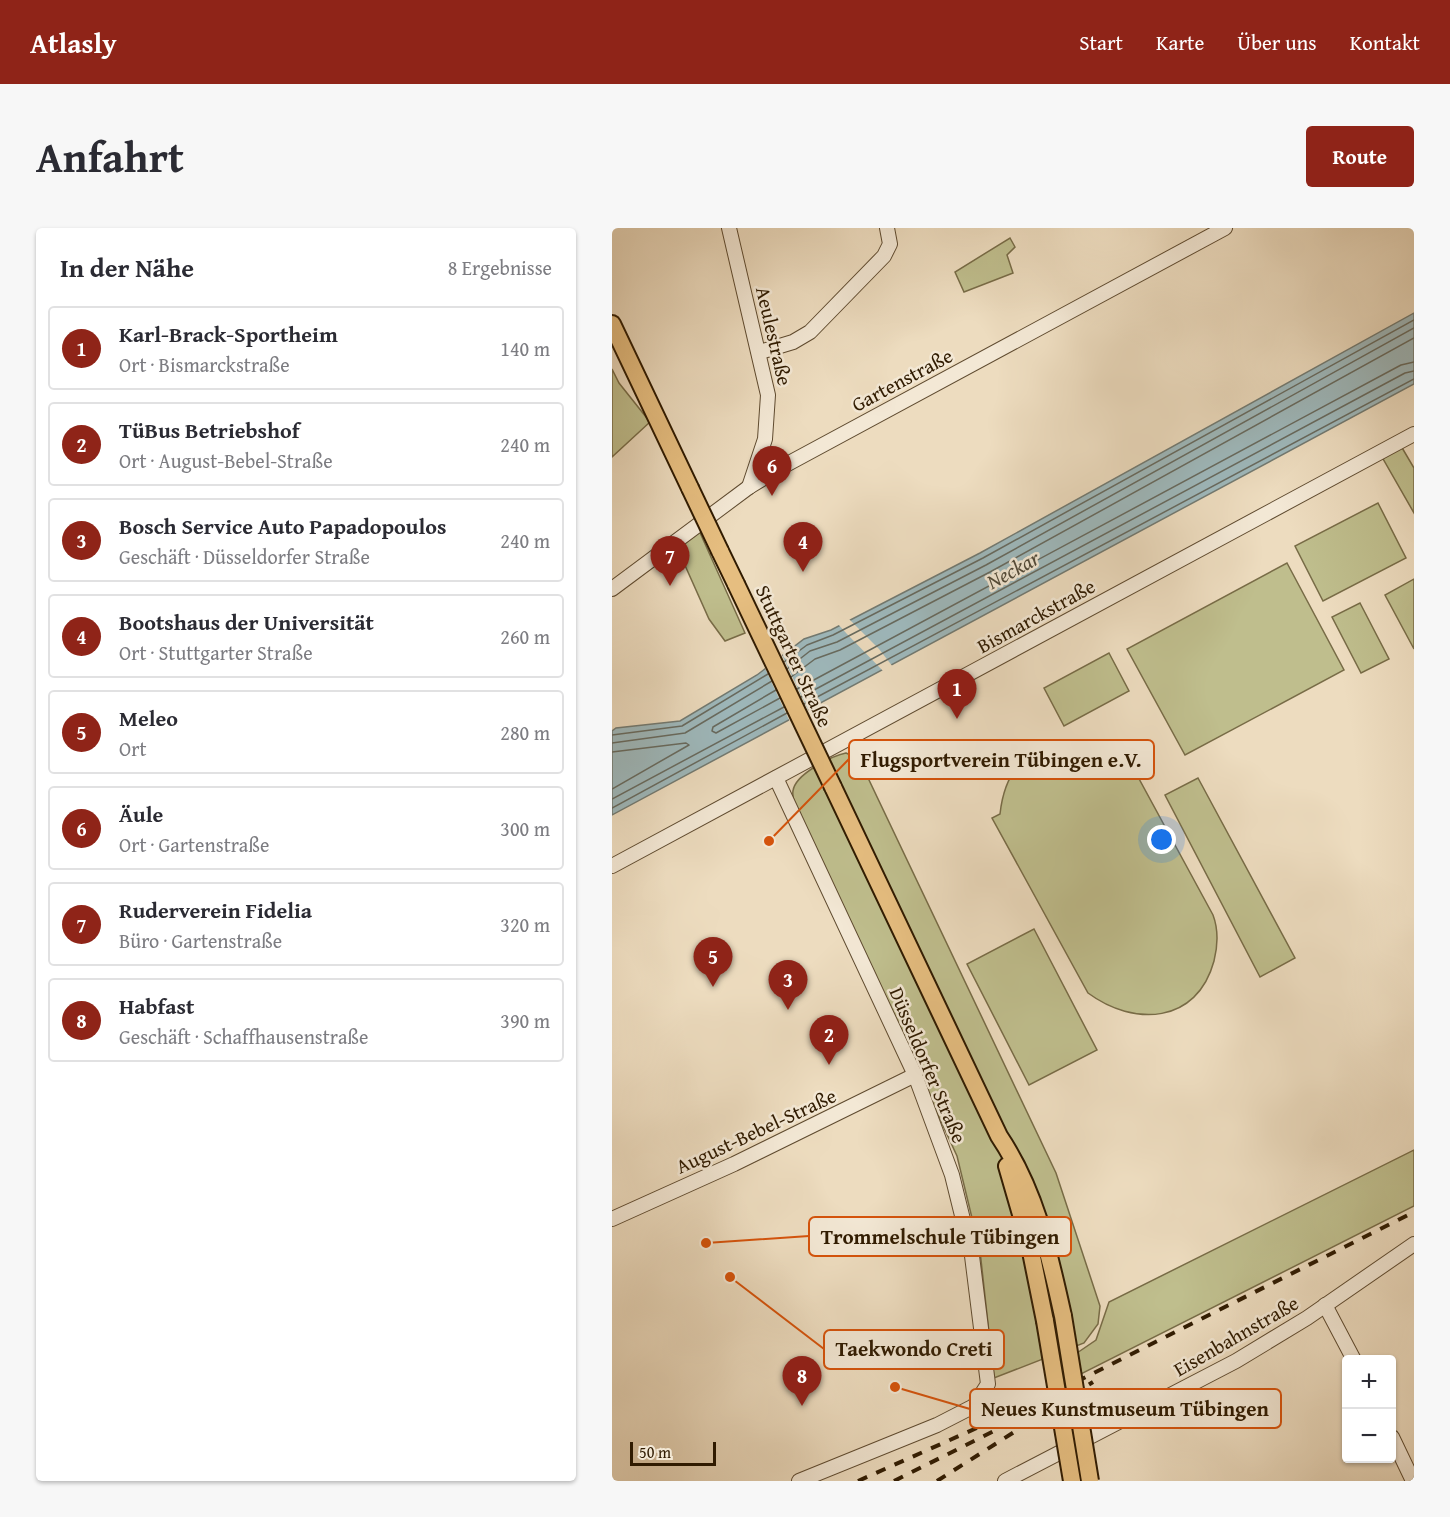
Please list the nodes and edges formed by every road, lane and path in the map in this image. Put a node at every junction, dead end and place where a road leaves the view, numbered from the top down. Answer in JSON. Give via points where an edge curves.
{"nodes":[{"id":1,"x":729,"y":228,"type":"edge"},
{"id":2,"x":887,"y":228,"type":"edge"},
{"id":3,"x":1226,"y":228,"type":"edge"},
{"id":4,"x":612,"y":324,"type":"edge"},
{"id":5,"x":760,"y":352,"type":"junction"},
{"id":6,"x":1414,"y":434,"type":"edge"},
{"id":7,"x":749,"y":488,"type":"junction"},
{"id":8,"x":612,"y":589,"type":"edge"},
{"id":9,"x":776,"y":778,"type":"junction"},
{"id":10,"x":612,"y":866,"type":"edge"},
{"id":11,"x":915,"y":1074,"type":"junction"},
{"id":12,"x":999,"y":1136,"type":"junction"},
{"id":13,"x":612,"y":1219,"type":"edge"},
{"id":14,"x":1414,"y":1244,"type":"edge"},
{"id":15,"x":1325,"y":1305,"type":"junction"},
{"id":16,"x":1352,"y":1355,"type":"edge"},
{"id":17,"x":1396,"y":1445,"type":"edge"},
{"id":18,"x":799,"y":1481,"type":"edge"},
{"id":19,"x":1005,"y":1481,"type":"edge"},
{"id":20,"x":1072,"y":1481,"type":"edge"},
{"id":21,"x":1090,"y":1481,"type":"edge"},
{"id":22,"x":1413,"y":1481,"type":"edge"}],
"edges":[{"from":1,"to":5,"type":"street","name":"Aeulestraße"},
{"from":2,"to":5,"type":"street","via":[[890,244],[884,256],[816,327],[793,342]]},
{"from":3,"to":7,"type":"street","name":"Gartenstraße"},
{"from":4,"to":12,"type":"main road","name":"Stuttgarter Straße","bridge":true},
{"from":5,"to":7,"type":"street","name":"Aeulestraße","via":[[768,414],[765,439]]},
{"from":6,"to":9,"type":"street","name":"Bismarckstraße"},
{"from":7,"to":8,"type":"street","name":"Gartenstraße"},
{"from":9,"to":10,"type":"street","name":"Bismarckstraße"},
{"from":9,"to":11,"type":"street","name":"Düsseldorfer Straße"},
{"from":11,"to":13,"type":"street","name":"August-Bebel-Straße","via":[[734,1164]]},
{"from":11,"to":18,"type":"street","name":"Düsseldorfer Straße","via":[[952,1175],[972,1256],[988,1384],[975,1406]]},
{"from":12,"to":20,"type":"main road","name":"Stuttgarter Straße","bridge":true,"via":[[1029,1242]]},
{"from":12,"to":21,"type":"main road","name":"Stuttgarter Straße","bridge":true,"via":[[1011,1153],[1040,1222],[1063,1316]]},
{"from":14,"to":15,"type":"street","name":"Eisenbahnstraße"},
{"from":15,"to":16,"type":"street"},
{"from":15,"to":19,"type":"street","name":"Eisenbahnstraße","via":[[1236,1361]]},
{"from":17,"to":22,"type":"street"}]}
